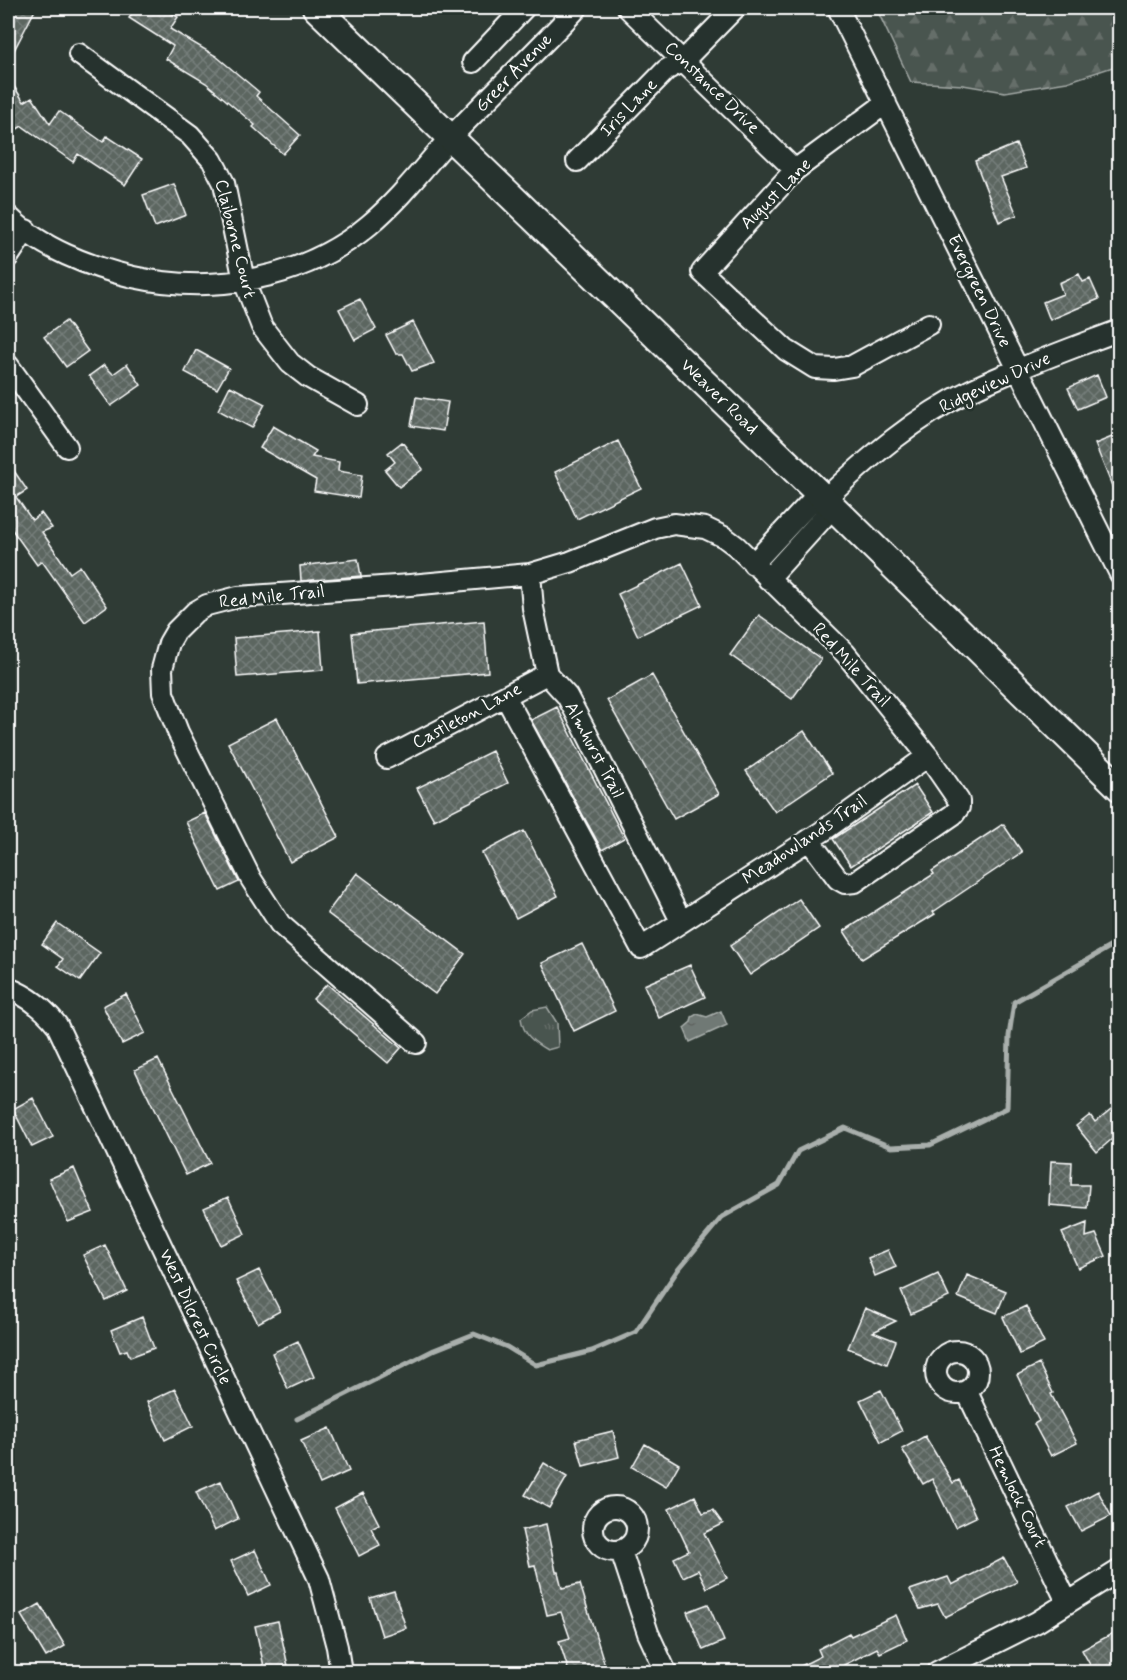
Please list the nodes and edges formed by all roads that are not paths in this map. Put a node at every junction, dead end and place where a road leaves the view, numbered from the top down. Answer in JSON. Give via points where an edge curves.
{"nodes":[{"id":1,"x":316,"y":8,"type":"edge"},
{"id":2,"x":524,"y":8,"type":"edge"},
{"id":3,"x":578,"y":8,"type":"edge"},
{"id":4,"x":628,"y":8,"type":"edge"},
{"id":5,"x":735,"y":8,"type":"edge"},
{"id":6,"x":838,"y":8,"type":"edge"},
{"id":7,"x":79,"y":54,"type":"dead end"},
{"id":8,"x":684,"y":60,"type":"junction"},
{"id":9,"x":473,"y":62,"type":"dead end"},
{"id":10,"x":886,"y":103,"type":"junction"},
{"id":11,"x":451,"y":138,"type":"junction"},
{"id":12,"x":577,"y":161,"type":"dead end"},
{"id":13,"x":795,"y":170,"type":"junction"},
{"id":14,"x":8,"y":216,"type":"edge"},
{"id":15,"x":26,"y":230,"type":"junction"},
{"id":16,"x":8,"y":257,"type":"edge"},
{"id":17,"x":244,"y":281,"type":"junction"},
{"id":18,"x":929,"y":324,"type":"dead end"},
{"id":19,"x":1119,"y":330,"type":"edge"},
{"id":20,"x":8,"y":365,"type":"edge"},
{"id":21,"x":1018,"y":369,"type":"junction"},
{"id":22,"x":358,"y":405,"type":"dead end"},
{"id":23,"x":67,"y":447,"type":"dead end"},
{"id":24,"x":826,"y":500,"type":"junction"},
{"id":25,"x":753,"y":564,"type":"junction"},
{"id":26,"x":530,"y":574,"type":"junction"},
{"id":27,"x":1119,"y":574,"type":"edge"},
{"id":28,"x":768,"y":579,"type":"junction"},
{"id":29,"x":547,"y":674,"type":"junction"},
{"id":30,"x":505,"y":696,"type":"junction"},
{"id":31,"x":928,"y":756,"type":"junction"},
{"id":32,"x":387,"y":758,"type":"dead end"},
{"id":33,"x":1119,"y":788,"type":"edge"},
{"id":34,"x":809,"y":840,"type":"junction"},
{"id":35,"x":681,"y":921,"type":"junction"},
{"id":36,"x":8,"y":988,"type":"edge"},
{"id":37,"x":416,"y":1043,"type":"dead end"},
{"id":38,"x":967,"y":1392,"type":"dead end"},
{"id":39,"x":621,"y":1551,"type":"dead end"},
{"id":40,"x":1119,"y":1570,"type":"edge"},
{"id":41,"x":1067,"y":1602,"type":"junction"},
{"id":42,"x":341,"y":1672,"type":"edge"},
{"id":43,"x":666,"y":1672,"type":"edge"},
{"id":44,"x":937,"y":1672,"type":"edge"}],
"edges":[{"from":1,"to":11,"type":"main road","name":"Weaver Road"},
{"from":2,"to":9,"type":"street"},
{"from":3,"to":11,"type":"street","name":"Greer Avenue"},
{"from":4,"to":8,"type":"street","name":"Constance Drive"},
{"from":5,"to":8,"type":"street","name":"Iris Lane"},
{"from":6,"to":10,"type":"street","name":"Evergreen Drive"},
{"from":7,"to":17,"type":"street","name":"Claiborne Court","via":[[190,135],[212,160],[224,183]]},
{"from":8,"to":12,"type":"street","name":"Iris Lane","via":[[666,70]]},
{"from":8,"to":13,"type":"street","name":"Constance Drive"},
{"from":10,"to":13,"type":"street","name":"August Lane"},
{"from":10,"to":21,"type":"street","name":"Evergreen Drive"},
{"from":11,"to":17,"type":"street","name":"Greer Avenue","via":[[387,209],[349,240],[296,267]]},
{"from":11,"to":24,"type":"main road","name":"Weaver Road"},
{"from":13,"to":18,"type":"street","name":"August Lane","via":[[702,272],[786,350],[815,368],[852,366]]},
{"from":14,"to":15,"type":"street","name":"Greer Avenue"},
{"from":15,"to":16,"type":"street"},
{"from":15,"to":17,"type":"street","name":"Greer Avenue","via":[[71,256],[128,276],[173,284]]},
{"from":17,"to":22,"type":"street","name":"Claiborne Court","via":[[262,327],[290,363]]},
{"from":19,"to":21,"type":"street","name":"Ridgeview Drive"},
{"from":20,"to":23,"type":"street"},
{"from":21,"to":24,"type":"street","name":"Ridgeview Drive","via":[[970,391],[896,437]]},
{"from":21,"to":27,"type":"street","name":"Evergreen Drive"},
{"from":24,"to":25,"type":"street"},
{"from":24,"to":28,"type":"street"},
{"from":24,"to":33,"type":"main road","name":"Weaver Road"},
{"from":25,"to":26,"type":"street","name":"Red Mile Trail","via":[[724,537],[705,528],[674,524]]},
{"from":25,"to":28,"type":"street","name":"Red Mile Trail"},
{"from":26,"to":29,"type":"street"},
{"from":26,"to":37,"type":"street","name":"Red Mile Trail","via":[[238,597],[195,612],[176,631],[164,656],[163,693],[177,732],[250,879],[269,909],[280,924]]},
{"from":28,"to":31,"type":"street","name":"Red Mile Trail","via":[[845,653]]},
{"from":29,"to":30,"type":"street","name":"Castleton Lane"},
{"from":29,"to":35,"type":"street","name":"Almhurst Trail","via":[[567,696]]},
{"from":30,"to":32,"type":"street","name":"Castleton Lane"},
{"from":30,"to":35,"type":"street","name":"Meadowlands Trail","via":[[641,948]]},
{"from":31,"to":34,"type":"street","name":"Meadowlands Trail"},
{"from":31,"to":34,"type":"street","name":"Red Mile Trail","via":[[959,801],[954,814],[855,882],[838,879]]},
{"from":34,"to":35,"type":"street","name":"Meadowlands Trail"},
{"from":36,"to":42,"type":"street","name":"West Dilcrest Circle","via":[[33,1001],[57,1026],[319,1579]]},
{"from":38,"to":41,"type":"street","name":"Hemlock Court"},
{"from":39,"to":43,"type":"street","via":[[648,1633]]},
{"from":40,"to":41,"type":"street"},
{"from":41,"to":44,"type":"street","via":[[1037,1622]]}]}
